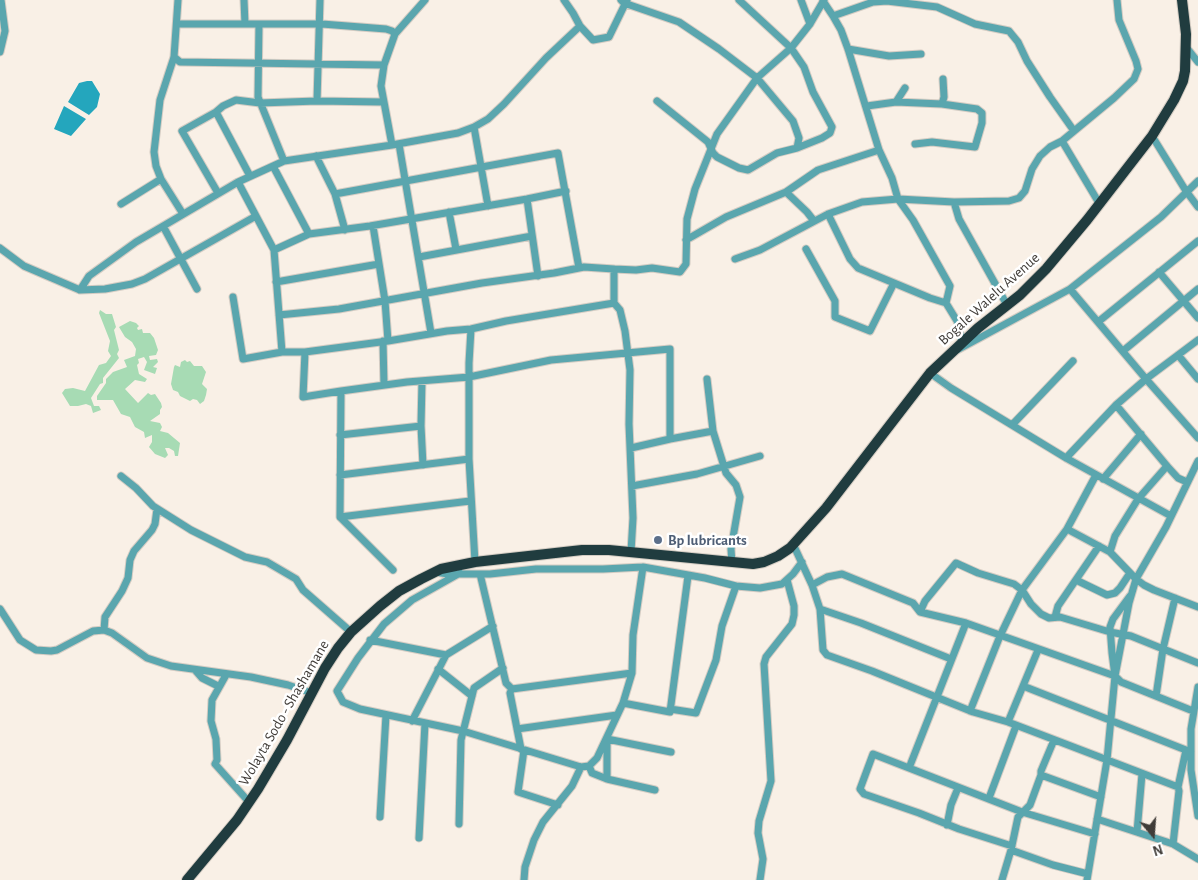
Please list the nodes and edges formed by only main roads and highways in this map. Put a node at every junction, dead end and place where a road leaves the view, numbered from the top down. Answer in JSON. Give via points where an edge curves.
{"nodes":[{"id":1,"x":1182,"y":0,"type":"edge"},
{"id":2,"x":778,"y":556,"type":"joint"},
{"id":3,"x":187,"y":880,"type":"edge"}],
"edges":[{"from":1,"to":2,"type":"highway","name":"Bogale Walelu Avenue","via":[[1186,47],[1183,81],[1152,136],[1046,269],[930,373],[826,508],[792,546]]},
{"from":2,"to":3,"type":"highway","name":"Wolayta Sodo - Shashamane","via":[[753,564],[582,550],[475,562],[435,572],[399,592],[351,632],[334,655],[249,802]]}]}
